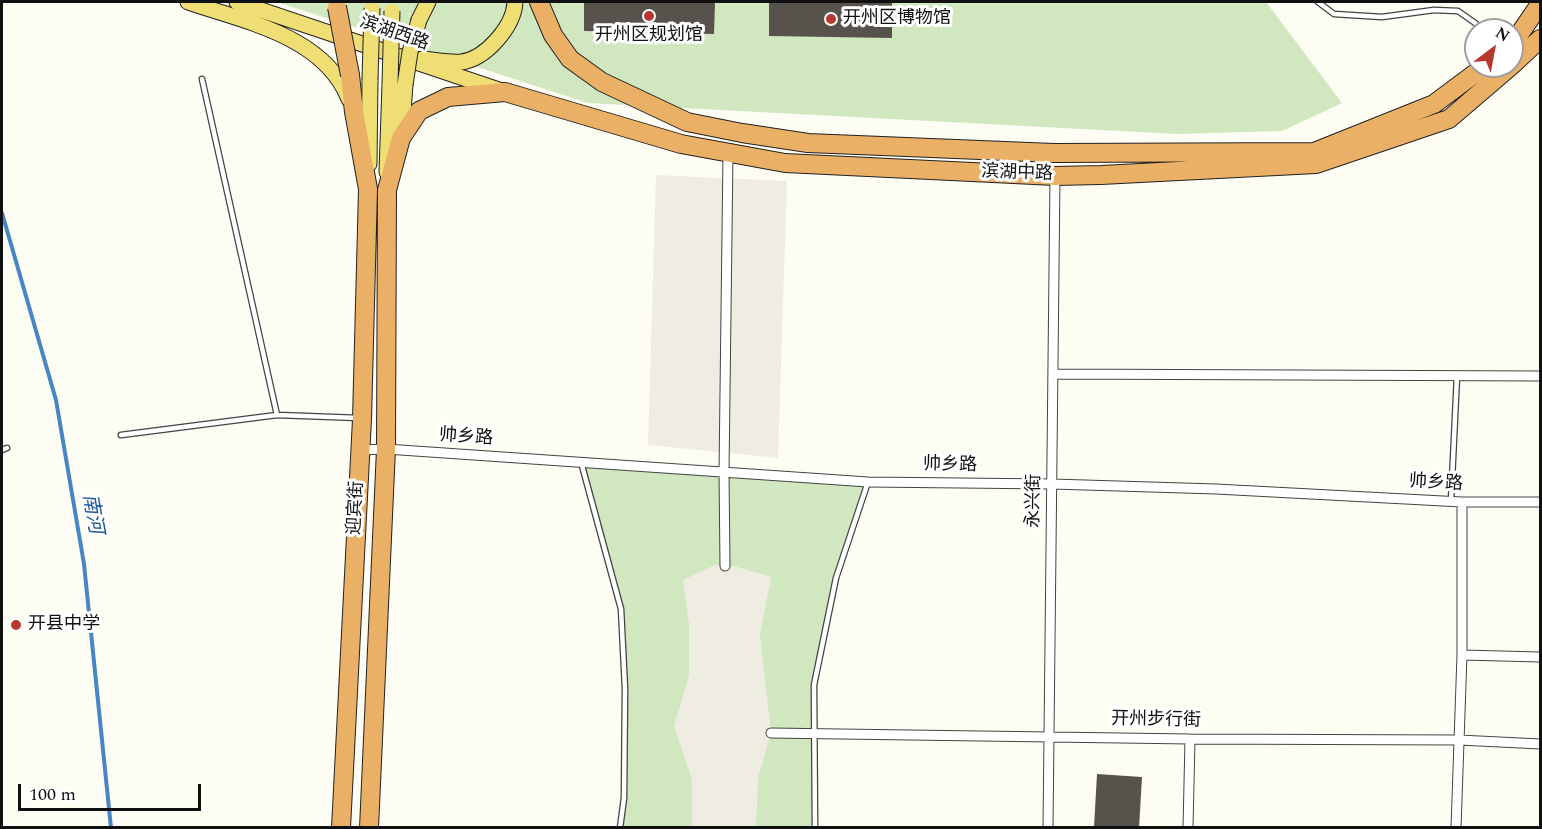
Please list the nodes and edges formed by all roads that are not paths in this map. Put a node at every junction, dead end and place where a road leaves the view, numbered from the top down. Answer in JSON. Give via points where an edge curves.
{"nodes":[{"id":1,"x":188,"y":2,"type":"edge"},
{"id":2,"x":428,"y":2,"type":"edge"},
{"id":3,"x":515,"y":2,"type":"edge"},
{"id":4,"x":539,"y":2,"type":"edge"},
{"id":5,"x":1318,"y":2,"type":"edge"},
{"id":6,"x":245,"y":3,"type":"edge"},
{"id":7,"x":336,"y":4,"type":"edge"},
{"id":8,"x":1540,"y":4,"type":"edge"},
{"id":9,"x":372,"y":5,"type":"edge"},
{"id":10,"x":392,"y":6,"type":"edge"},
{"id":11,"x":1468,"y":18,"type":"edge"},
{"id":12,"x":1524,"y":27,"type":"edge"},
{"id":13,"x":1540,"y":39,"type":"edge"},
{"id":14,"x":1524,"y":54,"type":"edge"},
{"id":15,"x":402,"y":58,"type":"junction"},
{"id":16,"x":1469,"y":78,"type":"edge"},
{"id":17,"x":1498,"y":78,"type":"edge"},
{"id":18,"x":202,"y":79,"type":"dead end"},
{"id":19,"x":397,"y":85,"type":"junction"},
{"id":20,"x":505,"y":92,"type":"junction"},
{"id":21,"x":354,"y":112,"type":"junction"},
{"id":22,"x":401,"y":138,"type":"junction"},
{"id":23,"x":728,"y":154,"type":"junction"},
{"id":24,"x":1055,"y":176,"type":"junction"},
{"id":25,"x":368,"y":189,"type":"junction"},
{"id":26,"x":387,"y":190,"type":"junction"},
{"id":27,"x":1053,"y":374,"type":"junction"},
{"id":28,"x":1457,"y":376,"type":"junction"},
{"id":29,"x":1540,"y":376,"type":"edge"},
{"id":30,"x":277,"y":415,"type":"junction"},
{"id":31,"x":362,"y":419,"type":"junction"},
{"id":32,"x":121,"y":435,"type":"dead end"},
{"id":33,"x":386,"y":449,"type":"junction"},
{"id":34,"x":360,"y":450,"type":"junction"},
{"id":35,"x":581,"y":462,"type":"junction"},
{"id":36,"x":723,"y":472,"type":"junction"},
{"id":37,"x":868,"y":482,"type":"junction"},
{"id":38,"x":1052,"y":484,"type":"junction"},
{"id":39,"x":1451,"y":501,"type":"junction"},
{"id":40,"x":1462,"y":502,"type":"junction"},
{"id":41,"x":1540,"y":502,"type":"edge"},
{"id":42,"x":725,"y":566,"type":"dead end"},
{"id":43,"x":1462,"y":655,"type":"junction"},
{"id":44,"x":1540,"y":657,"type":"edge"},
{"id":45,"x":771,"y":733,"type":"dead end"},
{"id":46,"x":814,"y":733,"type":"junction"},
{"id":47,"x":1049,"y":736,"type":"junction"},
{"id":48,"x":1190,"y":739,"type":"junction"},
{"id":49,"x":1459,"y":740,"type":"junction"},
{"id":50,"x":1540,"y":744,"type":"edge"},
{"id":51,"x":341,"y":828,"type":"edge"},
{"id":52,"x":369,"y":828,"type":"edge"},
{"id":53,"x":620,"y":828,"type":"edge"},
{"id":54,"x":815,"y":828,"type":"edge"},
{"id":55,"x":1048,"y":828,"type":"edge"},
{"id":56,"x":1188,"y":828,"type":"edge"},
{"id":57,"x":1456,"y":828,"type":"edge"}],
"edges":[{"from":1,"to":21,"type":"main road","via":[[297,42],[320,58],[342,83]]},
{"from":2,"to":19,"type":"main road","bridge":true},
{"from":3,"to":15,"type":"main road","via":[[504,30],[478,56],[462,62]]},
{"from":4,"to":16,"type":"highway","name":"滨湖中路","via":[[552,35],[570,59],[602,82],[687,122],[808,142],[1054,153],[1314,152],[1434,104]]},
{"from":5,"to":11,"type":"lane","via":[[1334,14],[1382,17],[1434,10],[1458,11]]},
{"from":6,"to":15,"type":"main road","name":"滨湖西路"},
{"from":7,"to":21,"type":"highway","name":"迎宾街","bridge":true},
{"from":8,"to":12,"type":"highway"},
{"from":9,"to":25,"type":"main road","bridge":true},
{"from":10,"to":19,"type":"main road","bridge":true},
{"from":13,"to":14,"type":"highway","name":"滨湖中路"},
{"from":15,"to":20,"type":"main road","name":"滨湖西路"},
{"from":17,"to":24,"type":"highway","name":"滨湖中路","via":[[1449,119],[1317,164]]},
{"from":18,"to":30,"type":"lane"},
{"from":19,"to":22,"type":"main road"},
{"from":19,"to":26,"type":"main road"},
{"from":20,"to":22,"type":"highway","name":"迎宾街","via":[[448,97],[419,111]]},
{"from":20,"to":23,"type":"highway","name":"滨湖中路"},
{"from":21,"to":25,"type":"highway","name":"迎宾街"},
{"from":22,"to":26,"type":"highway","name":"迎宾街"},
{"from":23,"to":24,"type":"highway","name":"滨湖中路","via":[[785,163]]},
{"from":23,"to":36,"type":"street"},
{"from":24,"to":27,"type":"street","name":"永兴街"},
{"from":25,"to":31,"type":"highway","name":"迎宾街"},
{"from":26,"to":33,"type":"highway","name":"迎宾街"},
{"from":27,"to":28,"type":"street"},
{"from":27,"to":38,"type":"street","name":"永兴街"},
{"from":28,"to":29,"type":"street"},
{"from":28,"to":39,"type":"lane"},
{"from":30,"to":31,"type":"lane"},
{"from":30,"to":32,"type":"lane"},
{"from":31,"to":34,"type":"highway","name":"迎宾街"},
{"from":33,"to":34,"type":"street","name":"帅乡路"},
{"from":33,"to":35,"type":"street","name":"帅乡路"},
{"from":33,"to":52,"type":"highway","name":"迎宾街"},
{"from":34,"to":51,"type":"highway","name":"迎宾街"},
{"from":35,"to":36,"type":"street","name":"帅乡路"},
{"from":35,"to":53,"type":"lane","via":[[621,609],[625,689]]},
{"from":36,"to":37,"type":"street","name":"帅乡路"},
{"from":36,"to":42,"type":"street"},
{"from":37,"to":38,"type":"street","name":"帅乡路"},
{"from":37,"to":46,"type":"lane","via":[[836,578],[813,685]]},
{"from":38,"to":39,"type":"street","name":"帅乡路"},
{"from":38,"to":47,"type":"street","name":"永兴街"},
{"from":39,"to":40,"type":"street","name":"帅乡路"},
{"from":40,"to":41,"type":"street","name":"帅乡路"},
{"from":40,"to":43,"type":"street"},
{"from":43,"to":44,"type":"street"},
{"from":43,"to":49,"type":"street"},
{"from":45,"to":46,"type":"street","name":"开州步行街"},
{"from":46,"to":47,"type":"street","name":"开州步行街"},
{"from":46,"to":54,"type":"lane"},
{"from":47,"to":48,"type":"street","name":"开州步行街"},
{"from":47,"to":55,"type":"street","name":"永兴街"},
{"from":48,"to":49,"type":"street","name":"开州步行街"},
{"from":48,"to":56,"type":"street"},
{"from":49,"to":50,"type":"street","name":"开州步行街"},
{"from":49,"to":57,"type":"street"}]}
